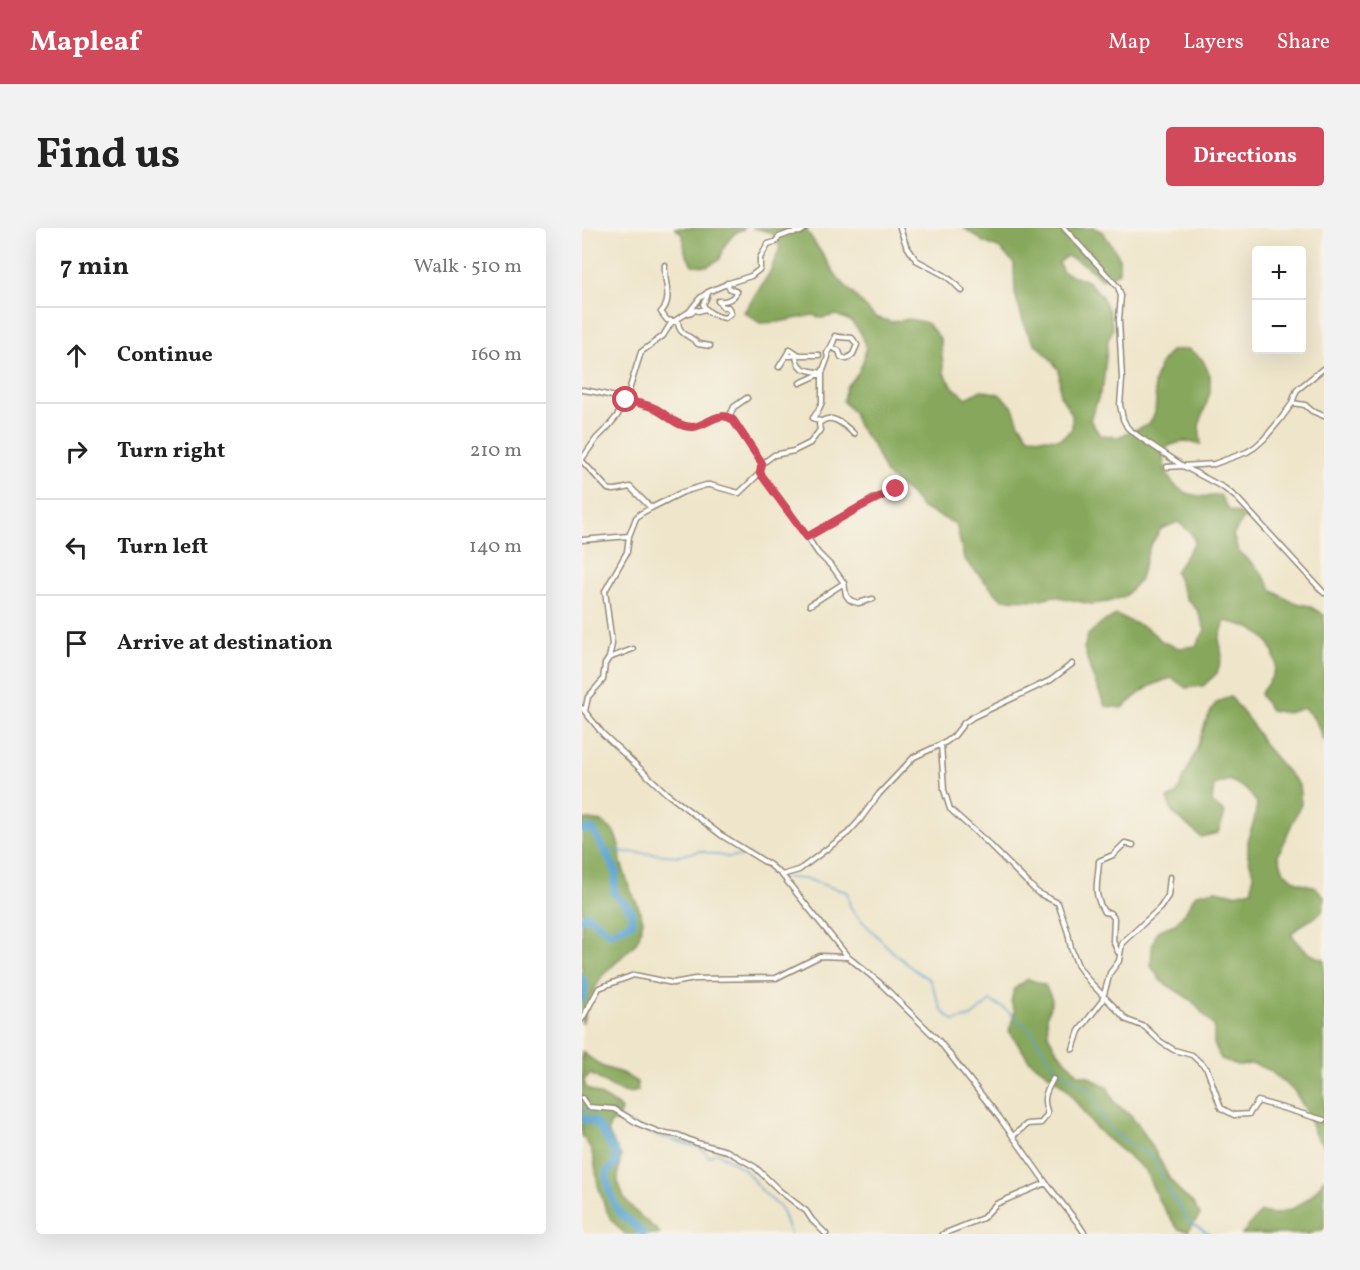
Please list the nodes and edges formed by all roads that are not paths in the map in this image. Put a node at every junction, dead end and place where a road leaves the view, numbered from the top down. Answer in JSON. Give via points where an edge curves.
{"nodes":[{"id":1,"x":806,"y":228,"type":"edge"},
{"id":2,"x":900,"y":228,"type":"edge"},
{"id":3,"x":1064,"y":228,"type":"edge"},
{"id":4,"x":665,"y":265,"type":"dead end"},
{"id":5,"x":727,"y":283,"type":"junction"},
{"id":6,"x":962,"y":291,"type":"dead end"},
{"id":7,"x":708,"y":292,"type":"junction"},
{"id":8,"x":705,"y":309,"type":"junction"},
{"id":9,"x":686,"y":314,"type":"junction"},
{"id":10,"x":674,"y":321,"type":"junction"},
{"id":11,"x":710,"y":346,"type":"dead end"},
{"id":12,"x":831,"y":347,"type":"junction"},
{"id":13,"x":819,"y":355,"type":"dead end"},
{"id":14,"x":787,"y":356,"type":"junction"},
{"id":15,"x":779,"y":367,"type":"dead end"},
{"id":16,"x":1324,"y":368,"type":"edge"},
{"id":17,"x":822,"y":374,"type":"junction"},
{"id":18,"x":800,"y":383,"type":"dead end"},
{"id":19,"x":582,"y":390,"type":"edge"},
{"id":20,"x":747,"y":399,"type":"dead end"},
{"id":21,"x":626,"y":400,"type":"junction"},
{"id":22,"x":1292,"y":403,"type":"junction"},
{"id":23,"x":1324,"y":416,"type":"edge"},
{"id":24,"x":729,"y":417,"type":"junction"},
{"id":25,"x":821,"y":421,"type":"junction"},
{"id":26,"x":854,"y":434,"type":"dead end"},
{"id":27,"x":582,"y":460,"type":"edge"},
{"id":28,"x":762,"y":463,"type":"junction"},
{"id":29,"x":1167,"y":466,"type":"dead end"},
{"id":30,"x":1183,"y":466,"type":"junction"},
{"id":31,"x":760,"y":473,"type":"junction"},
{"id":32,"x":896,"y":489,"type":"dead end"},
{"id":33,"x":651,"y":508,"type":"junction"},
{"id":34,"x":629,"y":536,"type":"junction"},
{"id":35,"x":807,"y":537,"type":"junction"},
{"id":36,"x":582,"y":540,"type":"edge"},
{"id":37,"x":844,"y":583,"type":"junction"},
{"id":38,"x":1324,"y":593,"type":"edge"},
{"id":39,"x":873,"y":599,"type":"dead end"},
{"id":40,"x":810,"y":605,"type":"dead end"},
{"id":41,"x":633,"y":650,"type":"dead end"},
{"id":42,"x":609,"y":658,"type":"junction"},
{"id":43,"x":1072,"y":664,"type":"dead end"},
{"id":44,"x":583,"y":709,"type":"edge"},
{"id":45,"x":941,"y":744,"type":"junction"},
{"id":46,"x":1133,"y":845,"type":"dead end"},
{"id":47,"x":1170,"y":877,"type":"dead end"},
{"id":48,"x":784,"y":878,"type":"junction"},
{"id":49,"x":1119,"y":956,"type":"junction"},
{"id":50,"x":848,"y":957,"type":"junction"},
{"id":51,"x":1104,"y":998,"type":"junction"},
{"id":52,"x":582,"y":1019,"type":"edge"},
{"id":53,"x":1073,"y":1049,"type":"dead end"},
{"id":54,"x":1053,"y":1079,"type":"dead end"},
{"id":55,"x":582,"y":1098,"type":"edge"},
{"id":56,"x":1324,"y":1120,"type":"edge"},
{"id":57,"x":1012,"y":1136,"type":"junction"},
{"id":58,"x":1046,"y":1183,"type":"junction"},
{"id":59,"x":826,"y":1234,"type":"edge"},
{"id":60,"x":943,"y":1234,"type":"edge"},
{"id":61,"x":1085,"y":1234,"type":"edge"}],
"edges":[{"from":1,"to":5,"type":"street","via":[[778,237],[764,250],[760,269]]},
{"from":2,"to":6,"type":"street","via":[[916,260]]},
{"from":3,"to":30,"type":"street","via":[[1118,287],[1121,296],[1123,419],[1130,430]]},
{"from":4,"to":10,"type":"street","via":[[668,293],[661,312],[667,320]]},
{"from":5,"to":7,"type":"street"},
{"from":5,"to":8,"type":"street","via":[[737,292],[730,300],[718,301],[731,314],[719,317]]},
{"from":7,"to":8,"type":"street"},
{"from":7,"to":9,"type":"street"},
{"from":8,"to":9,"type":"street"},
{"from":9,"to":10,"type":"street"},
{"from":10,"to":11,"type":"street","via":[[698,344]]},
{"from":10,"to":21,"type":"street","via":[[663,336],[641,352]]},
{"from":12,"to":12,"type":"street","via":[[835,336],[852,338],[856,345],[848,359]]},
{"from":12,"to":17,"type":"street"},
{"from":13,"to":14,"type":"street","via":[[799,355],[790,349]]},
{"from":14,"to":15,"type":"street"},
{"from":14,"to":17,"type":"street","via":[[796,354],[801,368]]},
{"from":16,"to":22,"type":"street","via":[[1300,386]]},
{"from":17,"to":18,"type":"street"},
{"from":17,"to":25,"type":"street","via":[[822,402],[813,418]]},
{"from":19,"to":21,"type":"street"},
{"from":20,"to":24,"type":"street","via":[[734,407]]},
{"from":21,"to":24,"type":"street","via":[[655,408],[671,420],[694,427]]},
{"from":21,"to":27,"type":"street"},
{"from":22,"to":23,"type":"street","via":[[1305,405]]},
{"from":22,"to":30,"type":"street","via":[[1252,449],[1214,464]]},
{"from":24,"to":28,"type":"street"},
{"from":25,"to":26,"type":"street","via":[[837,420]]},
{"from":25,"to":28,"type":"street","via":[[820,430],[810,443]]},
{"from":27,"to":33,"type":"street","via":[[608,489],[630,487]]},
{"from":28,"to":31,"type":"street"},
{"from":29,"to":30,"type":"street"},
{"from":30,"to":38,"type":"street","via":[[1237,498]]},
{"from":31,"to":33,"type":"street","via":[[739,493],[706,485]]},
{"from":31,"to":35,"type":"street"},
{"from":32,"to":35,"type":"street"},
{"from":33,"to":34,"type":"street","via":[[638,516]]},
{"from":34,"to":36,"type":"street"},
{"from":34,"to":42,"type":"street","via":[[627,552],[605,591],[612,644]]},
{"from":35,"to":37,"type":"street"},
{"from":37,"to":39,"type":"street","via":[[846,595],[852,601]]},
{"from":37,"to":40,"type":"street"},
{"from":41,"to":42,"type":"street"},
{"from":42,"to":44,"type":"street","via":[[603,680]]},
{"from":43,"to":45,"type":"street","via":[[1051,680],[973,717]]},
{"from":44,"to":48,"type":"street","via":[[603,734],[666,794]]},
{"from":45,"to":48,"type":"street","via":[[914,757],[848,833]]},
{"from":45,"to":51,"type":"street","via":[[944,790],[950,809],[1038,893],[1058,903],[1078,966]]},
{"from":46,"to":49,"type":"street","via":[[1125,843],[1100,861],[1096,885],[1104,912],[1114,918],[1113,941]]},
{"from":47,"to":49,"type":"street","via":[[1168,896],[1122,943]]},
{"from":48,"to":50,"type":"street"},
{"from":49,"to":51,"type":"street","via":[[1110,972]]},
{"from":50,"to":52,"type":"street","via":[[820,956],[774,978],[673,983],[634,975],[599,988]]},
{"from":50,"to":57,"type":"street","via":[[939,1041]]},
{"from":51,"to":53,"type":"street","via":[[1079,1030]]},
{"from":51,"to":56,"type":"street","via":[[1127,1020],[1145,1027],[1174,1050],[1192,1055],[1207,1069],[1221,1108],[1234,1115],[1249,1114],[1258,1101]]},
{"from":54,"to":57,"type":"street","via":[[1044,1102],[1048,1115],[1041,1123],[1027,1124]]},
{"from":55,"to":59,"type":"street","via":[[588,1107],[614,1109],[639,1124],[727,1151],[755,1167],[806,1211]]},
{"from":57,"to":58,"type":"street"},
{"from":58,"to":60,"type":"street","via":[[996,1204],[983,1218]]},
{"from":58,"to":61,"type":"street"}]}
